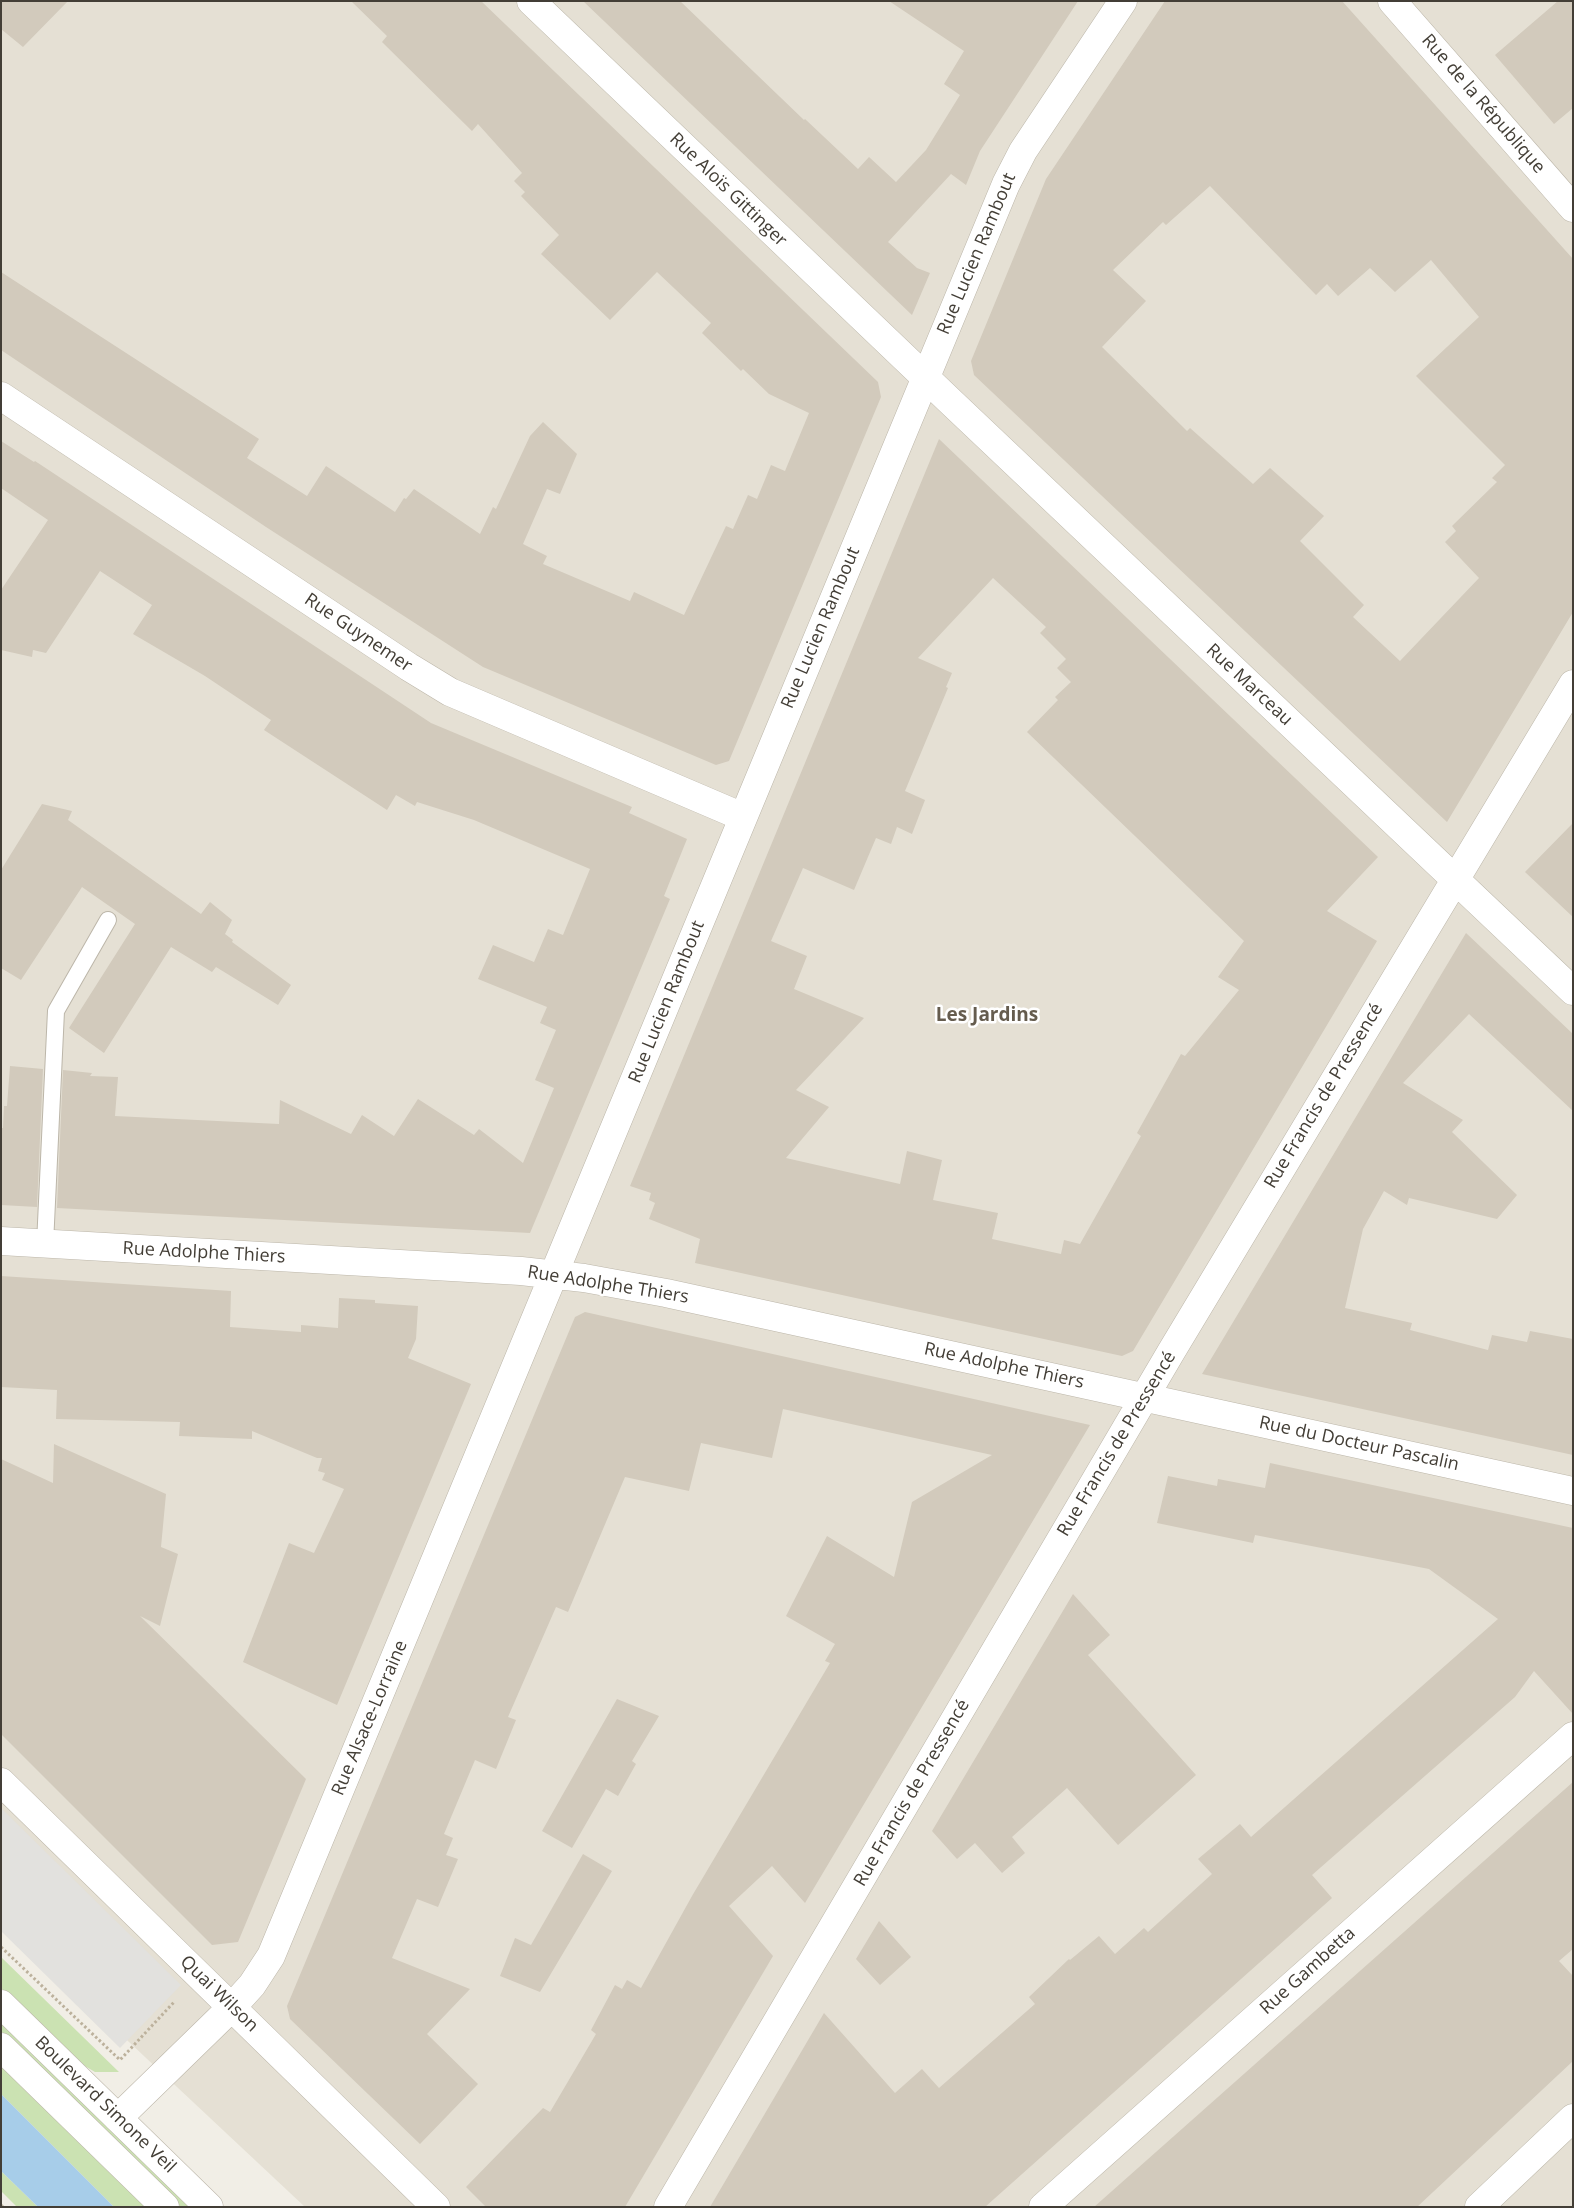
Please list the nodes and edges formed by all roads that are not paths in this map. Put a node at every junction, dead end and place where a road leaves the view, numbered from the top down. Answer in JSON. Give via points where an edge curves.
{"nodes":[{"id":1,"x":532,"y":1,"type":"edge"},
{"id":2,"x":1123,"y":1,"type":"edge"},
{"id":3,"x":1392,"y":1,"type":"edge"},
{"id":4,"x":1573,"y":208,"type":"edge"},
{"id":5,"x":926,"y":378,"type":"junction"},
{"id":6,"x":1,"y":396,"type":"edge"},
{"id":7,"x":1573,"y":684,"type":"edge"},
{"id":8,"x":743,"y":817,"type":"junction"},
{"id":9,"x":1454,"y":879,"type":"junction"},
{"id":10,"x":108,"y":920,"type":"dead end"},
{"id":11,"x":1573,"y":991,"type":"edge"},
{"id":12,"x":1,"y":1241,"type":"edge"},
{"id":13,"x":45,"y":1244,"type":"junction"},
{"id":14,"x":555,"y":1274,"type":"junction"},
{"id":15,"x":1144,"y":1397,"type":"junction"},
{"id":16,"x":1573,"y":1491,"type":"edge"},
{"id":17,"x":1573,"y":1736,"type":"edge"},
{"id":18,"x":1,"y":1782,"type":"edge"},
{"id":19,"x":1,"y":2004,"type":"edge"},
{"id":20,"x":232,"y":2007,"type":"junction"},
{"id":21,"x":1,"y":2047,"type":"edge"},
{"id":22,"x":118,"y":2118,"type":"junction"},
{"id":23,"x":1573,"y":2118,"type":"edge"},
{"id":24,"x":165,"y":2207,"type":"edge"},
{"id":25,"x":209,"y":2207,"type":"edge"},
{"id":26,"x":436,"y":2207,"type":"edge"},
{"id":27,"x":668,"y":2207,"type":"edge"},
{"id":28,"x":1042,"y":2207,"type":"edge"},
{"id":29,"x":1479,"y":2207,"type":"edge"}],
"edges":[{"from":1,"to":5,"type":"street","name":"Rue Aloïs Gittinger"},
{"from":2,"to":5,"type":"street","name":"Rue Lucien Rambout","via":[[1014,166]]},
{"from":3,"to":4,"type":"street","name":"Rue de la République"},
{"from":5,"to":8,"type":"street","name":"Rue Lucien Rambout"},
{"from":5,"to":9,"type":"street","name":"Rue Marceau"},
{"from":6,"to":8,"type":"street","name":"Rue Guynemer","via":[[450,692]]},
{"from":7,"to":9,"type":"street","name":"Rue Francis de Pressencé"},
{"from":8,"to":14,"type":"street","name":"Rue Lucien Rambout"},
{"from":9,"to":11,"type":"street","name":"Rue Marceau"},
{"from":9,"to":15,"type":"street","name":"Rue Francis de Pressencé"},
{"from":10,"to":13,"type":"lane","via":[[56,1011]]},
{"from":12,"to":13,"type":"street","name":"Rue Adolphe Thiers"},
{"from":13,"to":14,"type":"street","name":"Rue Adolphe Thiers"},
{"from":14,"to":15,"type":"street","name":"Rue Adolphe Thiers","via":[[676,1295]]},
{"from":14,"to":20,"type":"street","name":"Rue Alsace-Lorraine","via":[[271,1956],[252,1985]]},
{"from":15,"to":16,"type":"street","name":"Rue du Docteur Pascalin"},
{"from":15,"to":27,"type":"street","name":"Rue Francis de Pressencé"},
{"from":17,"to":28,"type":"street","name":"Rue Gambetta"},
{"from":18,"to":20,"type":"street","name":"Quai Wilson"},
{"from":19,"to":22,"type":"street","name":"Boulevard Simone Veil"},
{"from":20,"to":22,"type":"street","name":"Rue Alsace-Lorraine"},
{"from":20,"to":26,"type":"street","name":"Quai Wilson"},
{"from":21,"to":24,"type":"street","name":"Boulevard Simone Veil"},
{"from":22,"to":25,"type":"street","name":"Boulevard Simone Veil"},
{"from":23,"to":29,"type":"street"}]}
